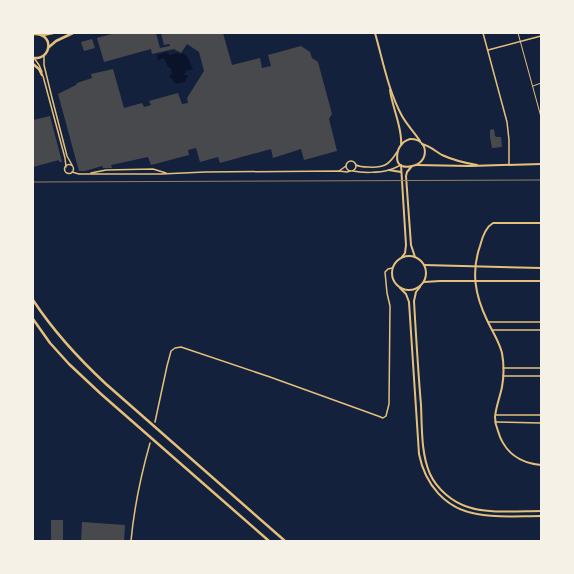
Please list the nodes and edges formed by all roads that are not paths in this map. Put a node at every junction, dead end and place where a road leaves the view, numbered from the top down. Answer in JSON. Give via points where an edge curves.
{"nodes":[{"id":1,"x":52,"y":33,"type":"edge"},
{"id":2,"x":73,"y":33,"type":"edge"},
{"id":3,"x":375,"y":33,"type":"edge"},
{"id":4,"x":484,"y":33,"type":"edge"},
{"id":5,"x":518,"y":33,"type":"edge"},
{"id":6,"x":33,"y":34,"type":"edge"},
{"id":7,"x":43,"y":35,"type":"junction"},
{"id":8,"x":541,"y":36,"type":"edge"},
{"id":9,"x":521,"y":41,"type":"junction"},
{"id":10,"x":49,"y":47,"type":"junction"},
{"id":11,"x":488,"y":50,"type":"junction"},
{"id":12,"x":44,"y":55,"type":"junction"},
{"id":13,"x":34,"y":58,"type":"edge"},
{"id":14,"x":33,"y":64,"type":"edge"},
{"id":15,"x":42,"y":75,"type":"junction"},
{"id":16,"x":541,"y":83,"type":"edge"},
{"id":17,"x":533,"y":86,"type":"junction"},
{"id":18,"x":390,"y":87,"type":"junction"},
{"id":19,"x":541,"y":117,"type":"edge"},
{"id":20,"x":421,"y":142,"type":"junction"},
{"id":21,"x":400,"y":146,"type":"junction"},
{"id":22,"x":398,"y":150,"type":"junction"},
{"id":23,"x":541,"y":164,"type":"edge"},
{"id":24,"x":72,"y":165,"type":"junction"},
{"id":25,"x":356,"y":165,"type":"junction"},
{"id":26,"x":401,"y":165,"type":"junction"},
{"id":27,"x":509,"y":165,"type":"junction"},
{"id":28,"x":346,"y":166,"type":"junction"},
{"id":29,"x":413,"y":166,"type":"junction"},
{"id":30,"x":482,"y":166,"type":"junction"},
{"id":31,"x":66,"y":167,"type":"junction"},
{"id":32,"x":389,"y":170,"type":"junction"},
{"id":33,"x":339,"y":171,"type":"junction"},
{"id":34,"x":352,"y":171,"type":"junction"},
{"id":35,"x":72,"y":172,"type":"junction"},
{"id":36,"x":401,"y":172,"type":"junction"},
{"id":37,"x":168,"y":173,"type":"junction"},
{"id":38,"x":88,"y":174,"type":"junction"},
{"id":39,"x":541,"y":223,"type":"edge"},
{"id":40,"x":402,"y":257,"type":"junction"},
{"id":41,"x":415,"y":257,"type":"junction"},
{"id":42,"x":424,"y":265,"type":"junction"},
{"id":43,"x":475,"y":267,"type":"junction"},
{"id":44,"x":392,"y":268,"type":"junction"},
{"id":45,"x":541,"y":268,"type":"edge"},
{"id":46,"x":475,"y":281,"type":"junction"},
{"id":47,"x":541,"y":281,"type":"edge"},
{"id":48,"x":424,"y":282,"type":"junction"},
{"id":49,"x":420,"y":287,"type":"junction"},
{"id":50,"x":400,"y":288,"type":"junction"},
{"id":51,"x":33,"y":300,"type":"edge"},
{"id":52,"x":33,"y":319,"type":"edge"},
{"id":53,"x":488,"y":322,"type":"junction"},
{"id":54,"x":541,"y":322,"type":"edge"},
{"id":55,"x":492,"y":330,"type":"junction"},
{"id":56,"x":541,"y":330,"type":"edge"},
{"id":57,"x":503,"y":368,"type":"junction"},
{"id":58,"x":541,"y":368,"type":"edge"},
{"id":59,"x":503,"y":376,"type":"junction"},
{"id":60,"x":541,"y":376,"type":"edge"},
{"id":61,"x":496,"y":415,"type":"junction"},
{"id":62,"x":541,"y":415,"type":"edge"},
{"id":63,"x":155,"y":422,"type":"dead end"},
{"id":64,"x":495,"y":422,"type":"junction"},
{"id":65,"x":541,"y":423,"type":"edge"},
{"id":66,"x":150,"y":443,"type":"dead end"},
{"id":67,"x":541,"y":465,"type":"edge"},
{"id":68,"x":541,"y":511,"type":"edge"},
{"id":69,"x":541,"y":516,"type":"edge"},
{"id":70,"x":131,"y":541,"type":"edge"},
{"id":71,"x":269,"y":541,"type":"edge"},
{"id":72,"x":285,"y":541,"type":"edge"}],
"edges":[{"from":1,"to":7,"type":"highway"},
{"from":2,"to":10,"type":"highway"},
{"from":3,"to":18,"type":"main road"},
{"from":4,"to":11,"type":"street"},
{"from":5,"to":9,"type":"street"},
{"from":6,"to":7,"type":"highway"},
{"from":7,"to":10,"type":"highway"},
{"from":8,"to":9,"type":"street"},
{"from":9,"to":11,"type":"street"},
{"from":9,"to":17,"type":"street"},
{"from":10,"to":12,"type":"highway"},
{"from":11,"to":27,"type":"street","via":[[507,122]]},
{"from":12,"to":13,"type":"highway"},
{"from":12,"to":24,"type":"street","via":[[44,69],[67,156]]},
{"from":13,"to":15,"type":"street","via":[[40,66]]},
{"from":14,"to":15,"type":"highway"},
{"from":15,"to":31,"type":"street"},
{"from":16,"to":17,"type":"street"},
{"from":17,"to":19,"type":"street"},
{"from":18,"to":20,"type":"main road","via":[[404,119]]},
{"from":18,"to":21,"type":"main road","via":[[401,138]]},
{"from":20,"to":21,"type":"main road","via":[[410,139]]},
{"from":20,"to":29,"type":"main road","via":[[425,155],[421,162]]},
{"from":20,"to":30,"type":"main road","via":[[449,158]]},
{"from":21,"to":22,"type":"main road"},
{"from":22,"to":25,"type":"street","via":[[393,159],[383,166],[364,168]]},
{"from":22,"to":26,"type":"main road","via":[[397,158]]},
{"from":23,"to":27,"type":"main road"},
{"from":24,"to":31,"type":"street"},
{"from":24,"to":35,"type":"street"},
{"from":25,"to":28,"type":"street","via":[[350,161]]},
{"from":25,"to":34,"type":"street"},
{"from":26,"to":29,"type":"main road"},
{"from":26,"to":32,"type":"street"},
{"from":26,"to":36,"type":"main road"},
{"from":27,"to":30,"type":"main road"},
{"from":28,"to":33,"type":"street"},
{"from":28,"to":34,"type":"street"},
{"from":29,"to":30,"type":"main road"},
{"from":29,"to":41,"type":"main road","via":[[406,176],[411,245]]},
{"from":31,"to":35,"type":"street","via":[[66,172]]},
{"from":32,"to":34,"type":"street"},
{"from":32,"to":36,"type":"main road"},
{"from":33,"to":34,"type":"street"},
{"from":33,"to":37,"type":"street"},
{"from":35,"to":38,"type":"street"},
{"from":36,"to":40,"type":"main road","via":[[406,245]]},
{"from":37,"to":38,"type":"street"},
{"from":37,"to":38,"type":"street","via":[[153,169],[106,170]]},
{"from":39,"to":43,"type":"main road","via":[[493,223],[481,241]]},
{"from":40,"to":41,"type":"main road"},
{"from":40,"to":44,"type":"main road"},
{"from":41,"to":42,"type":"main road"},
{"from":42,"to":43,"type":"main road"},
{"from":42,"to":48,"type":"main road"},
{"from":43,"to":45,"type":"main road"},
{"from":43,"to":46,"type":"main road"},
{"from":44,"to":50,"type":"main road","via":[[392,280]]},
{"from":44,"to":63,"type":"street","via":[[385,272],[390,306],[389,399],[388,410],[383,418],[181,347],[171,351]]},
{"from":46,"to":47,"type":"main road"},
{"from":46,"to":48,"type":"main road"},
{"from":46,"to":53,"type":"main road","via":[[479,303]]},
{"from":48,"to":49,"type":"main road"},
{"from":49,"to":50,"type":"main road","via":[[410,291]]},
{"from":49,"to":68,"type":"main road","via":[[414,301],[424,451],[431,476],[447,495],[469,508],[488,511]]},
{"from":50,"to":69,"type":"main road","via":[[409,302],[419,454],[431,484],[450,504],[471,513],[489,516]]},
{"from":51,"to":72,"type":"highway","via":[[59,335],[106,384]]},
{"from":52,"to":71,"type":"highway","via":[[69,364]]},
{"from":53,"to":54,"type":"street"},
{"from":53,"to":55,"type":"main road"},
{"from":55,"to":56,"type":"street"},
{"from":55,"to":57,"type":"main road","via":[[502,353]]},
{"from":57,"to":58,"type":"street"},
{"from":57,"to":59,"type":"main road"},
{"from":59,"to":60,"type":"street"},
{"from":59,"to":61,"type":"main road"},
{"from":61,"to":62,"type":"street"},
{"from":61,"to":64,"type":"main road"},
{"from":64,"to":65,"type":"street"},
{"from":64,"to":67,"type":"main road","via":[[505,447],[525,461]]},
{"from":66,"to":70,"type":"street","via":[[134,514]]}]}
